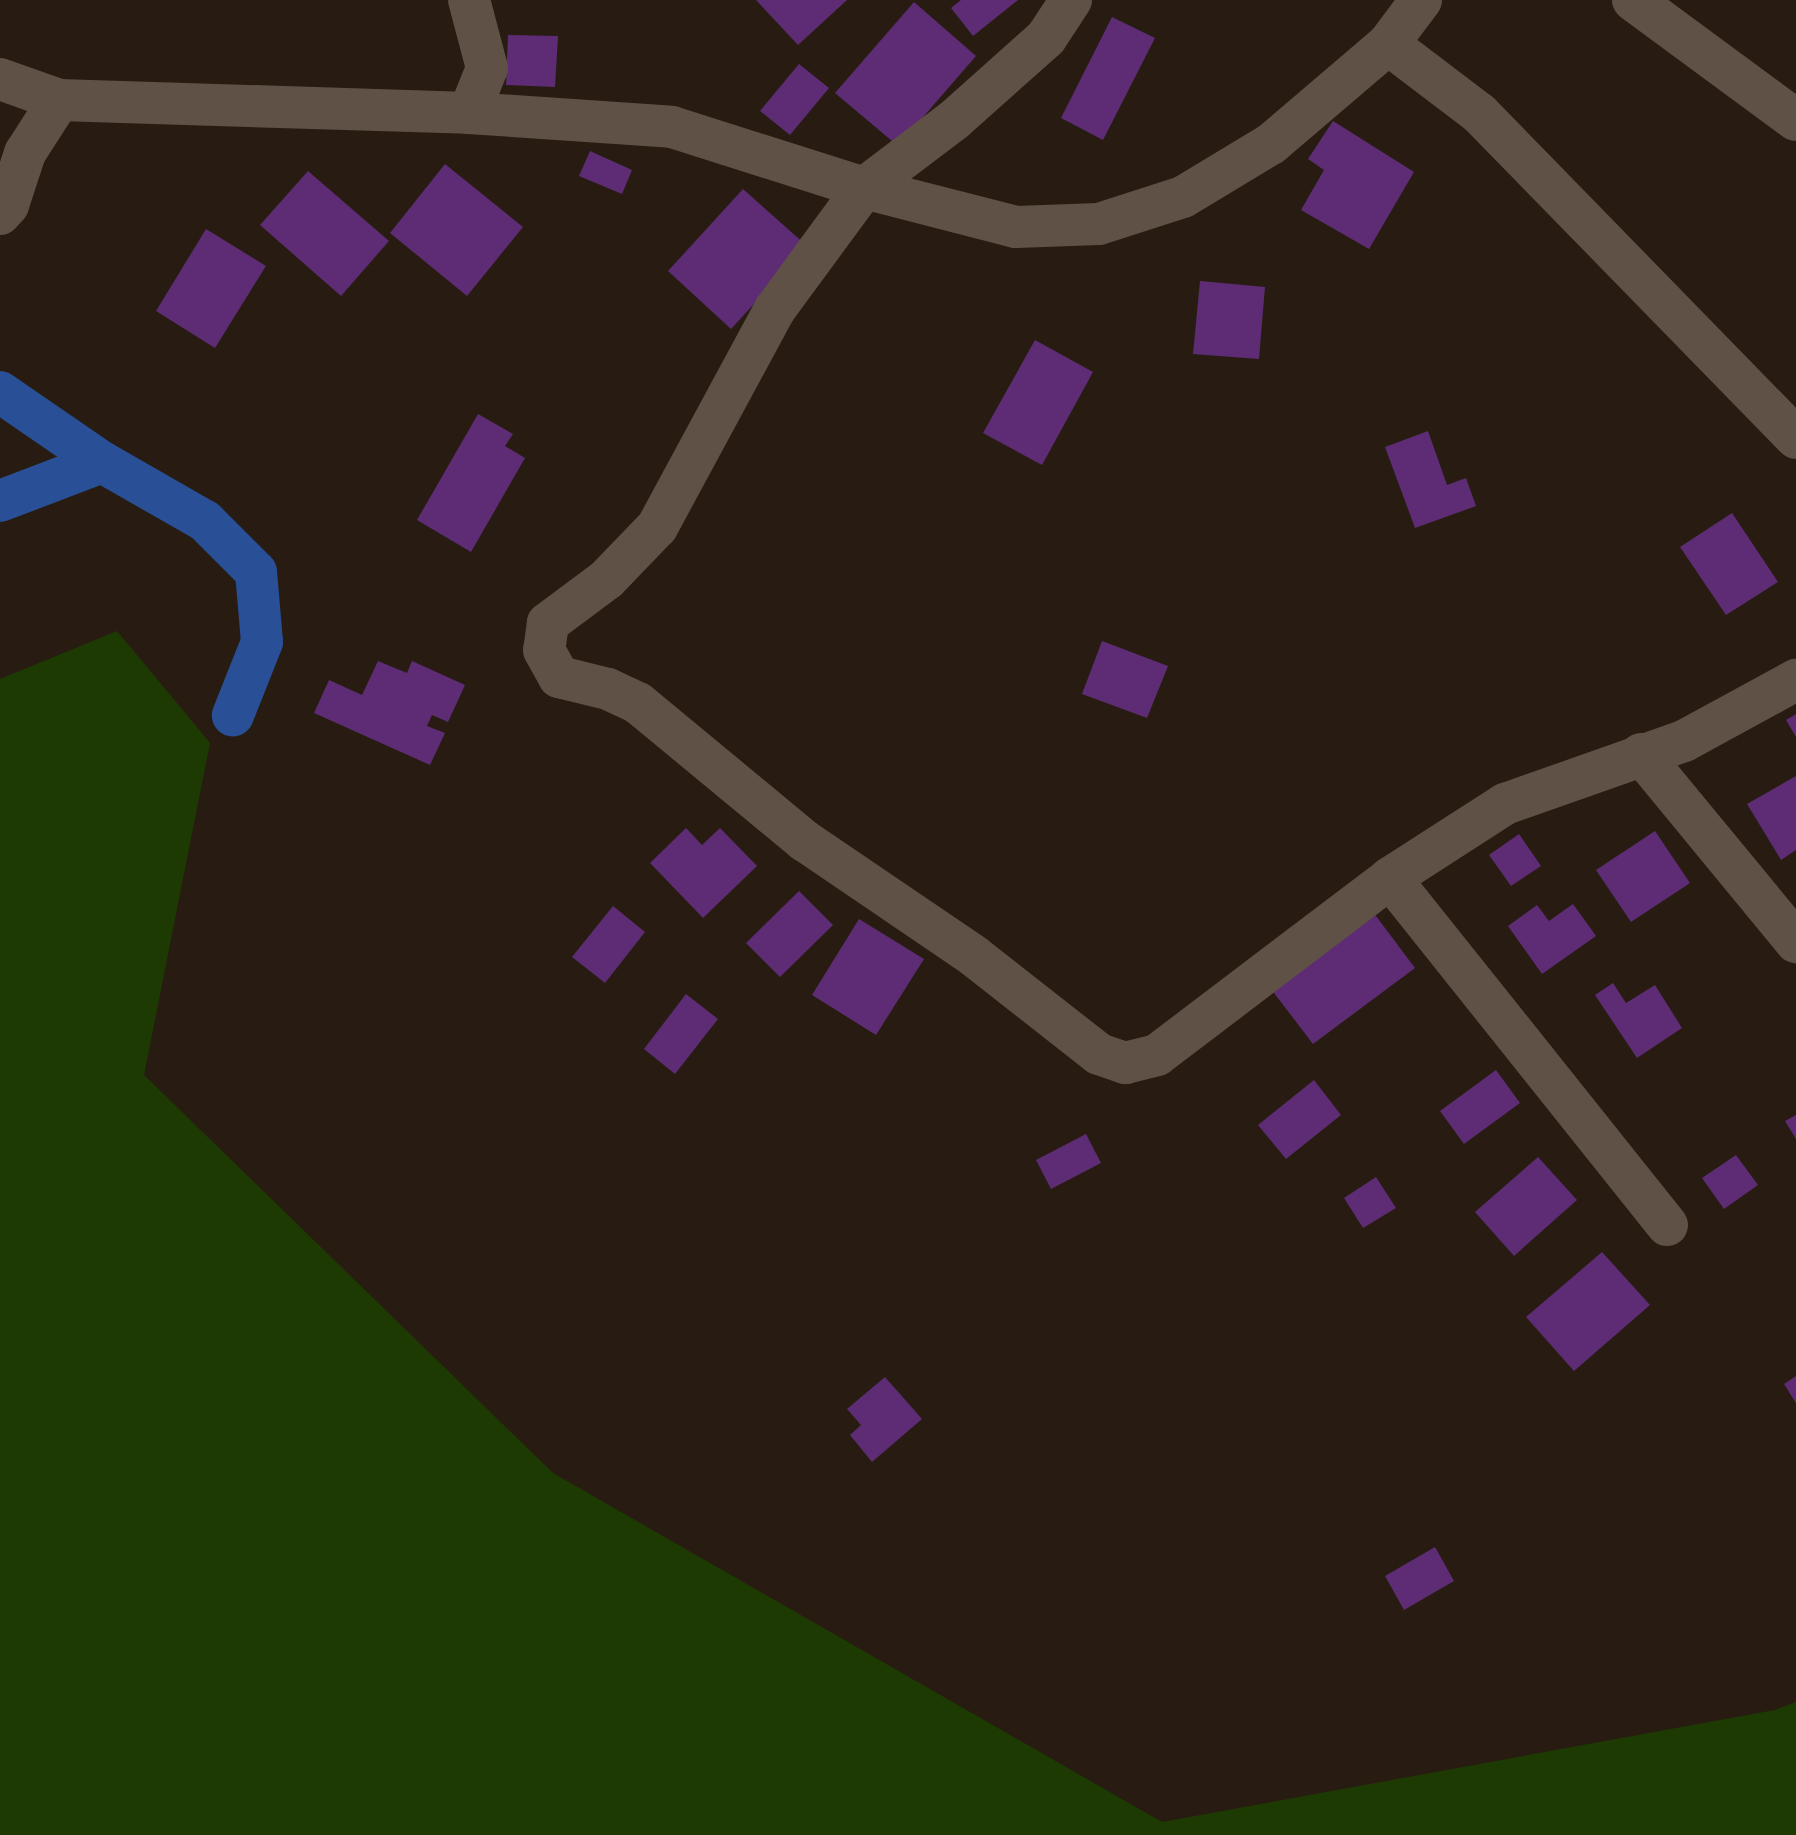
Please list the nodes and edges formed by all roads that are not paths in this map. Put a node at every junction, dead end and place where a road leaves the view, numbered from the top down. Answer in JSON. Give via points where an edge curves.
{"nodes":[{"id":1,"x":469,"y":0,"type":"edge"},
{"id":2,"x":1071,"y":0,"type":"edge"},
{"id":3,"x":1421,"y":0,"type":"edge"},
{"id":4,"x":1633,"y":0,"type":"edge"},
{"id":5,"x":1388,"y":44,"type":"junction"},
{"id":6,"x":0,"y":79,"type":"edge"},
{"id":7,"x":59,"y":100,"type":"junction"},
{"id":8,"x":469,"y":113,"type":"junction"},
{"id":9,"x":1796,"y":120,"type":"edge"},
{"id":10,"x":864,"y":188,"type":"junction"},
{"id":11,"x":0,"y":214,"type":"edge"},
{"id":12,"x":1796,"y":438,"type":"edge"},
{"id":13,"x":1796,"y":680,"type":"edge"},
{"id":14,"x":1641,"y":754,"type":"junction"},
{"id":15,"x":1390,"y":878,"type":"junction"},
{"id":16,"x":1796,"y":942,"type":"edge"},
{"id":17,"x":1667,"y":1225,"type":"dead end"}],
"edges":[{"from":1,"to":8,"type":"street","via":[[487,68]]},
{"from":2,"to":10,"type":"street","via":[[1046,38],[954,120]]},
{"from":3,"to":5,"type":"street"},
{"from":4,"to":9,"type":"street"},
{"from":5,"to":10,"type":"street","via":[[1271,144],[1183,197],[1099,224],[1016,227]]},
{"from":5,"to":12,"type":"street","via":[[1479,113]]},
{"from":6,"to":7,"type":"street"},
{"from":7,"to":8,"type":"street"},
{"from":7,"to":11,"type":"street","via":[[25,153]]},
{"from":8,"to":10,"type":"street","via":[[672,127]]},
{"from":10,"to":15,"type":"street","via":[[775,309],[657,527],[607,579],[548,623],[544,650],[559,677],[638,703],[805,841],[974,956],[1099,1054],[1125,1063],[1157,1055]]},
{"from":13,"to":14,"type":"street","via":[[1684,741]]},
{"from":14,"to":15,"type":"street","via":[[1505,804]]},
{"from":14,"to":16,"type":"street"},
{"from":15,"to":17,"type":"street"}]}
